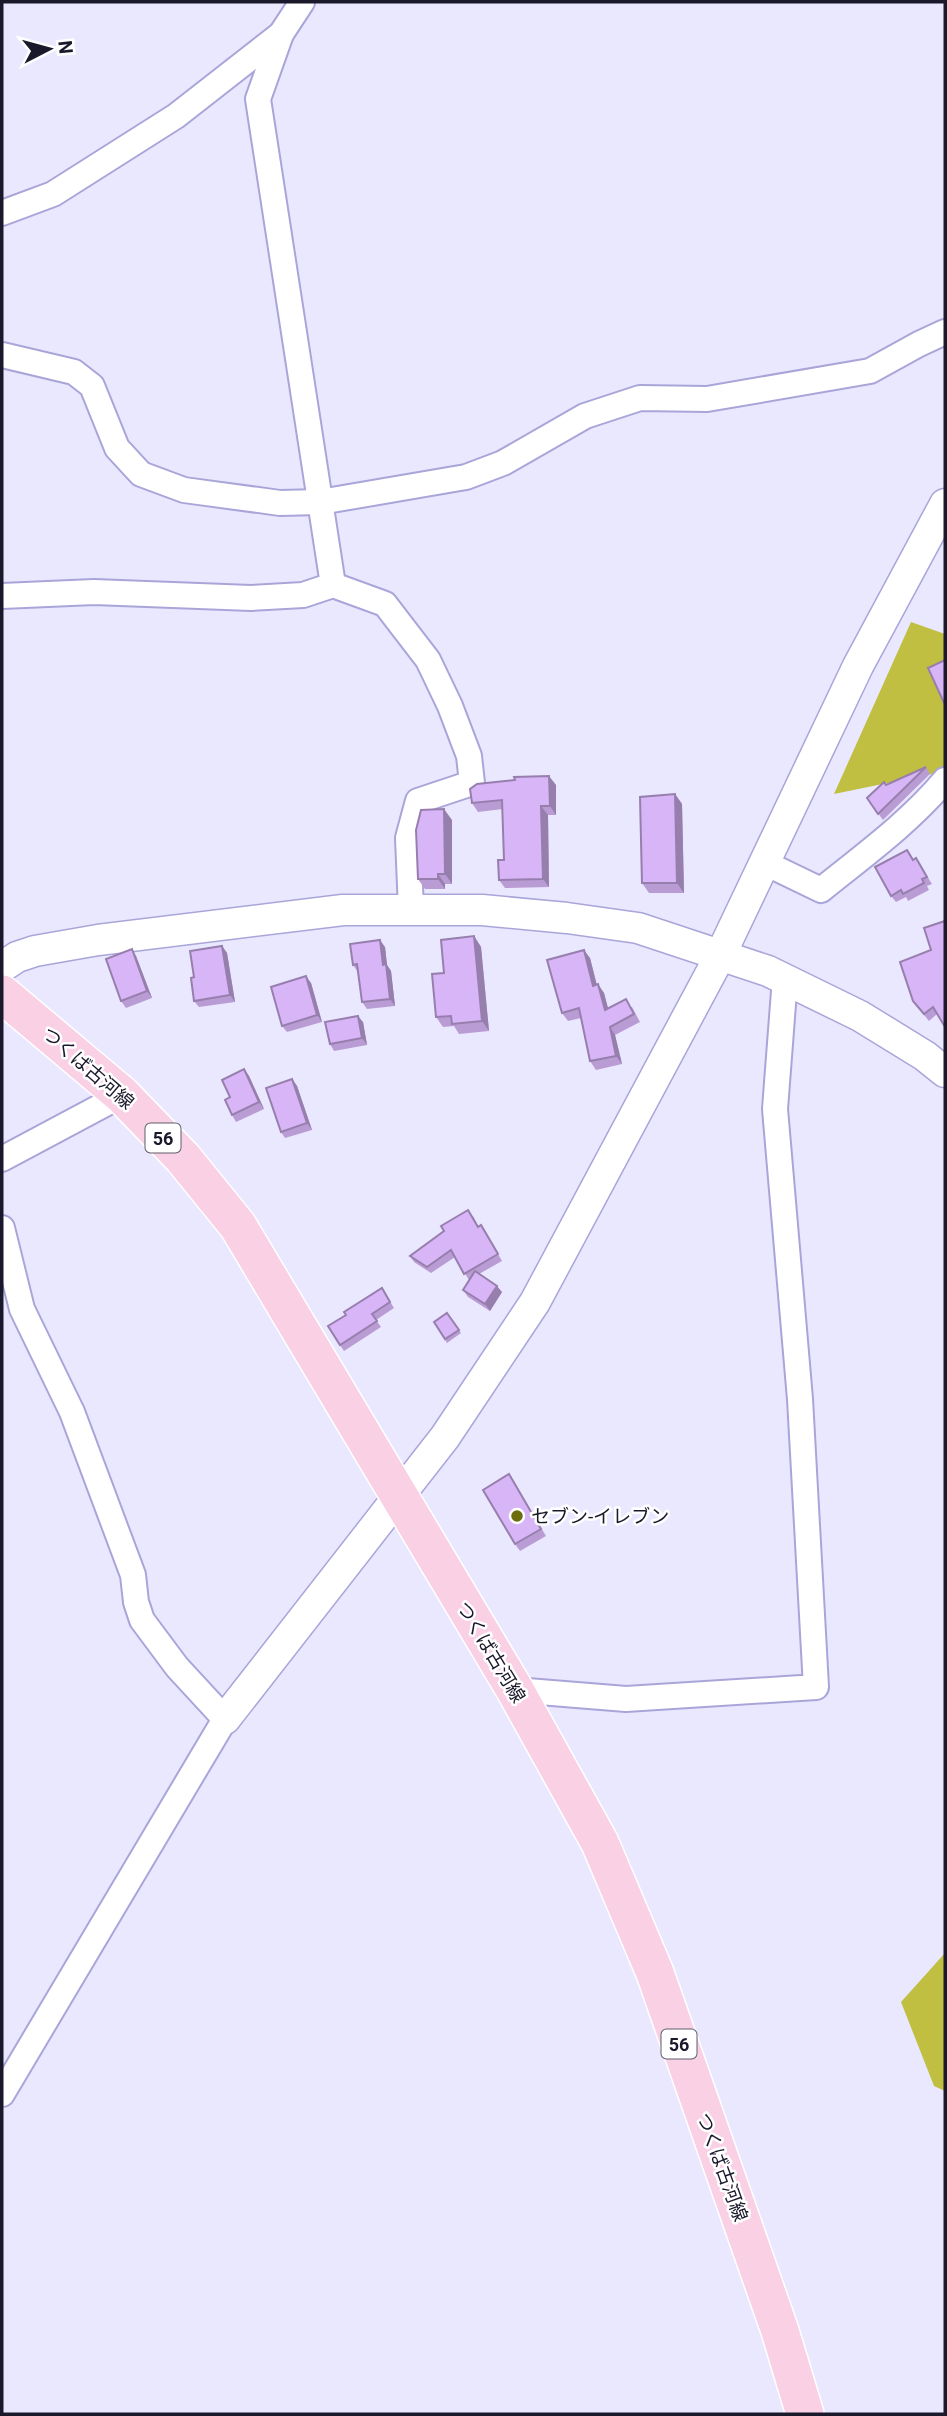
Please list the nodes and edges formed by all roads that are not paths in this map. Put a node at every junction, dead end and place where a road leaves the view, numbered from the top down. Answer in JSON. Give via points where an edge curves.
{"nodes":[{"id":1,"x":302,"y":2,"type":"edge"},
{"id":2,"x":281,"y":34,"type":"junction"},
{"id":3,"x":2,"y":213,"type":"edge"},
{"id":4,"x":945,"y":332,"type":"edge"},
{"id":5,"x":2,"y":355,"type":"edge"},
{"id":6,"x":320,"y":502,"type":"junction"},
{"id":7,"x":945,"y":504,"type":"edge"},
{"id":8,"x":333,"y":585,"type":"junction"},
{"id":9,"x":2,"y":596,"type":"edge"},
{"id":10,"x":945,"y":780,"type":"edge"},
{"id":11,"x":763,"y":862,"type":"junction"},
{"id":12,"x":411,"y":910,"type":"junction"},
{"id":13,"x":721,"y":954,"type":"junction"},
{"id":14,"x":2,"y":967,"type":"edge"},
{"id":15,"x":785,"y":978,"type":"junction"},
{"id":16,"x":2,"y":994,"type":"edge"},
{"id":17,"x":945,"y":1072,"type":"edge"},
{"id":18,"x":122,"y":1095,"type":"junction"},
{"id":19,"x":2,"y":1159,"type":"edge"},
{"id":20,"x":2,"y":1228,"type":"edge"},
{"id":21,"x":400,"y":1496,"type":"junction"},
{"id":22,"x":515,"y":1690,"type":"junction"},
{"id":23,"x":225,"y":1719,"type":"junction"},
{"id":24,"x":2,"y":2094,"type":"edge"},
{"id":25,"x":804,"y":2414,"type":"edge"}],
"edges":[{"from":1,"to":2,"type":"street"},
{"from":2,"to":3,"type":"street","via":[[164,123],[53,194]]},
{"from":2,"to":6,"type":"street","via":[[258,99]]},
{"from":4,"to":6,"type":"street","via":[[870,371],[707,399],[640,398],[584,416],[503,463],[466,477]]},
{"from":5,"to":6,"type":"street","via":[[74,372],[92,386],[117,448],[141,474],[184,490],[280,503]]},
{"from":6,"to":8,"type":"street"},
{"from":7,"to":11,"type":"street","via":[[858,666]]},
{"from":8,"to":9,"type":"street","via":[[303,595],[251,598],[94,592]]},
{"from":8,"to":12,"type":"street","via":[[385,604],[428,660],[469,756],[472,783],[418,801],[408,838]]},
{"from":10,"to":11,"type":"street","via":[[821,890]]},
{"from":11,"to":13,"type":"street"},
{"from":12,"to":13,"type":"street","via":[[482,910],[638,928]]},
{"from":12,"to":14,"type":"street","via":[[343,909],[173,929],[36,951]]},
{"from":13,"to":15,"type":"street"},
{"from":13,"to":21,"type":"street","via":[[535,1302]]},
{"from":15,"to":17,"type":"street","via":[[860,1016]]},
{"from":15,"to":22,"type":"street","via":[[775,1109],[800,1399],[816,1686],[626,1699]]},
{"from":16,"to":18,"type":"main road","name":"つくば古河線","number":"56"},
{"from":18,"to":19,"type":"street"},
{"from":18,"to":21,"type":"main road","name":"つくば古河線","number":"56","via":[[183,1158],[238,1226]]},
{"from":20,"to":23,"type":"street","via":[[22,1309],[72,1412],[133,1575],[142,1620]]},
{"from":21,"to":22,"type":"main road","name":"つくば古河線","number":"56"},
{"from":21,"to":23,"type":"street"},
{"from":22,"to":25,"type":"main road","name":"つくば古河線","number":"56","via":[[600,1843],[651,1962],[780,2331]]},
{"from":23,"to":24,"type":"street"}]}
